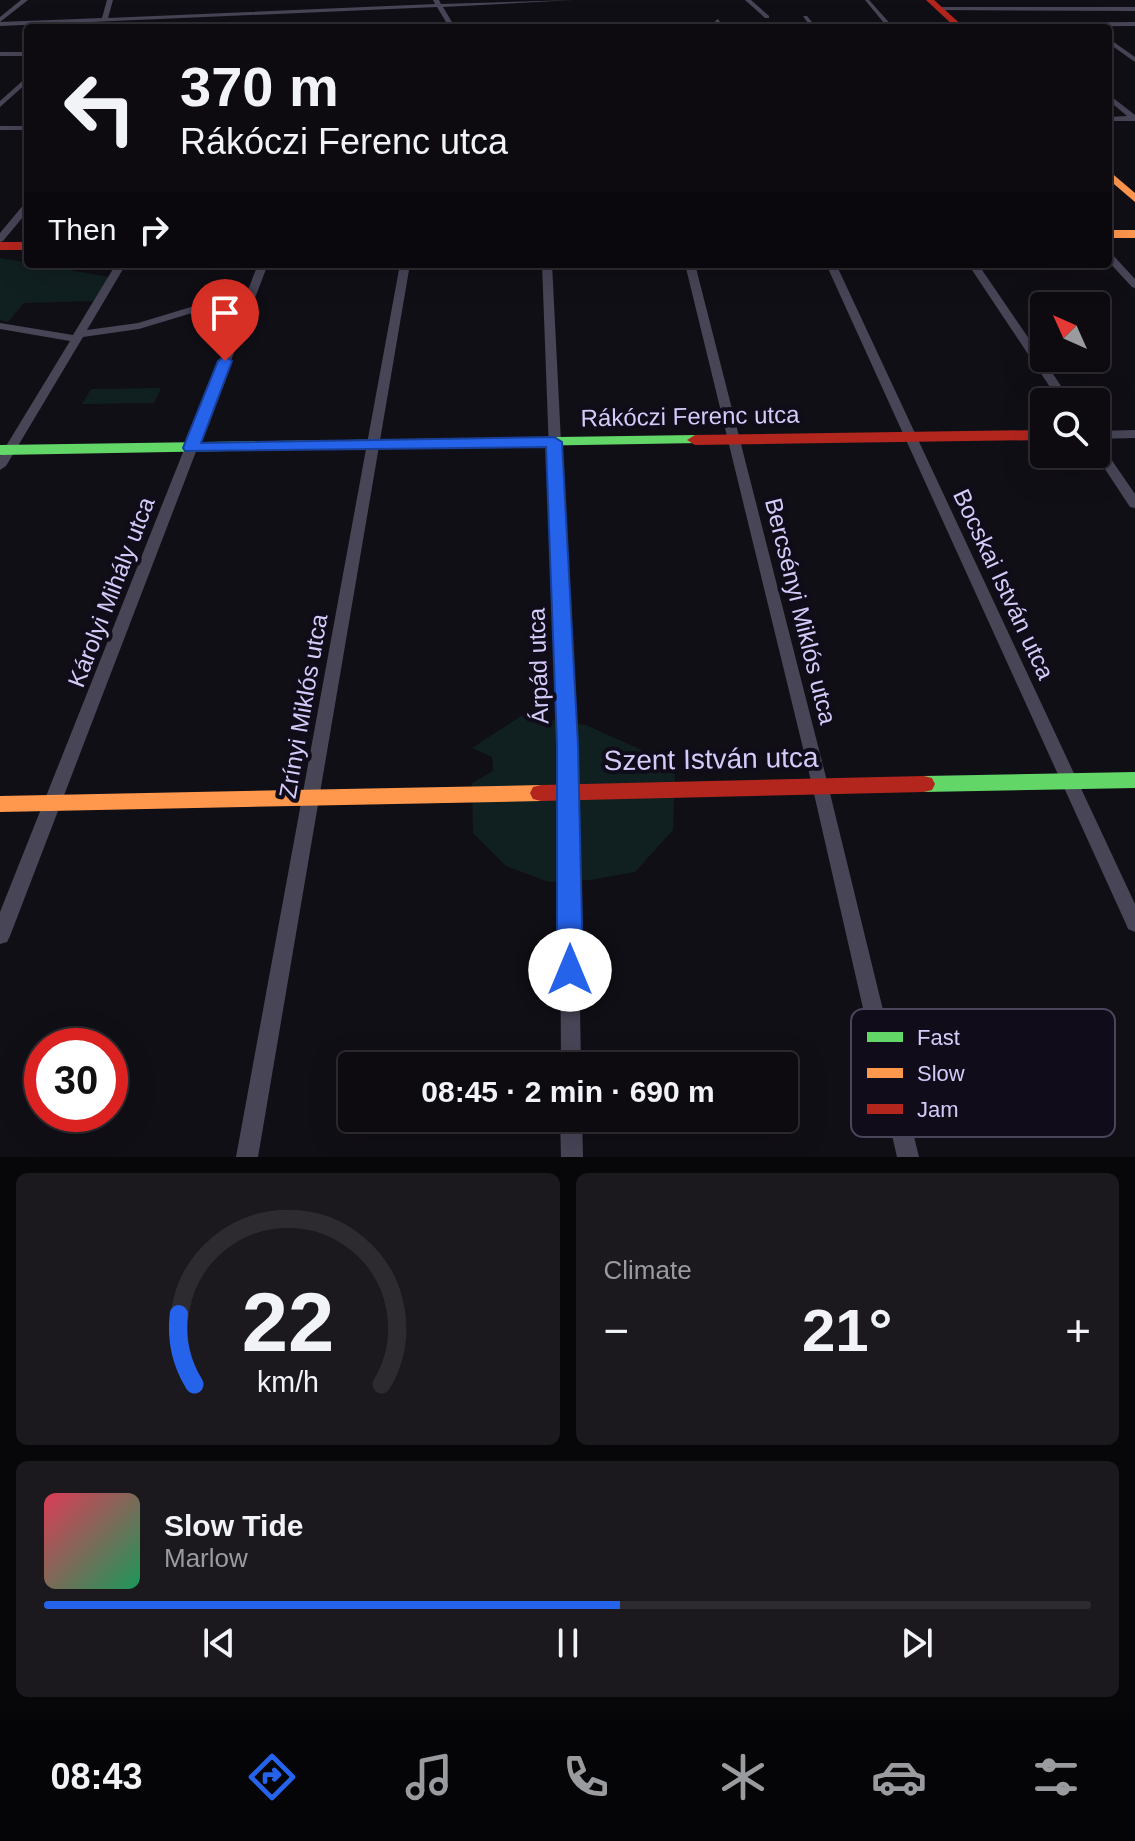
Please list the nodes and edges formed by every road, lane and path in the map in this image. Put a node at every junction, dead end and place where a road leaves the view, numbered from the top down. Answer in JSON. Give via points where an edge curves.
{"nodes":[{"id":1,"x":25,"y":0,"type":"edge"},
{"id":2,"x":110,"y":0,"type":"edge"},
{"id":3,"x":571,"y":0,"type":"edge"},
{"id":4,"x":748,"y":0,"type":"edge"},
{"id":5,"x":867,"y":1,"type":"edge"},
{"id":6,"x":438,"y":2,"type":"edge"},
{"id":7,"x":936,"y":4,"type":"edge"},
{"id":8,"x":1135,"y":9,"type":"edge"},
{"id":9,"x":767,"y":17,"type":"dead end"},
{"id":10,"x":805,"y":17,"type":"dead end"},
{"id":11,"x":105,"y":18,"type":"junction"},
{"id":12,"x":0,"y":22,"type":"edge"},
{"id":13,"x":449,"y":24,"type":"edge"},
{"id":14,"x":811,"y":24,"type":"edge"},
{"id":15,"x":887,"y":24,"type":"edge"},
{"id":16,"x":957,"y":24,"type":"edge"},
{"id":17,"x":1135,"y":24,"type":"edge"},
{"id":18,"x":1112,"y":25,"type":"edge"},
{"id":19,"x":1112,"y":43,"type":"edge"},
{"id":20,"x":0,"y":54,"type":"edge"},
{"id":21,"x":24,"y":54,"type":"edge"},
{"id":22,"x":1135,"y":60,"type":"edge"},
{"id":23,"x":24,"y":82,"type":"edge"},
{"id":24,"x":1112,"y":99,"type":"edge"},
{"id":25,"x":0,"y":105,"type":"edge"},
{"id":26,"x":1112,"y":119,"type":"edge"},
{"id":27,"x":1135,"y":119,"type":"edge"},
{"id":28,"x":0,"y":128,"type":"edge"},
{"id":29,"x":24,"y":128,"type":"edge"},
{"id":30,"x":1112,"y":177,"type":"edge"},
{"id":31,"x":1135,"y":199,"type":"edge"},
{"id":32,"x":24,"y":210,"type":"edge"},
{"id":33,"x":1112,"y":234,"type":"edge"},
{"id":34,"x":1135,"y":234,"type":"edge"},
{"id":35,"x":0,"y":239,"type":"edge"},
{"id":36,"x":0,"y":246,"type":"edge"},
{"id":37,"x":24,"y":246,"type":"edge"},
{"id":38,"x":1112,"y":259,"type":"edge"},
{"id":39,"x":119,"y":268,"type":"edge"},
{"id":40,"x":261,"y":268,"type":"edge"},
{"id":41,"x":404,"y":268,"type":"edge"},
{"id":42,"x":547,"y":268,"type":"edge"},
{"id":43,"x":691,"y":268,"type":"edge"},
{"id":44,"x":833,"y":268,"type":"edge"},
{"id":45,"x":976,"y":268,"type":"edge"},
{"id":46,"x":1135,"y":285,"type":"edge"},
{"id":47,"x":246,"y":306,"type":"junction"},
{"id":48,"x":0,"y":326,"type":"edge"},
{"id":49,"x":77,"y":337,"type":"junction"},
{"id":50,"x":1057,"y":388,"type":"edge"},
{"id":51,"x":1135,"y":434,"type":"edge"},
{"id":52,"x":1030,"y":435,"type":"edge"},
{"id":53,"x":1110,"y":435,"type":"edge"},
{"id":54,"x":912,"y":437,"type":"junction"},
{"id":55,"x":733,"y":439,"type":"junction"},
{"id":56,"x":554,"y":442,"type":"junction"},
{"id":57,"x":373,"y":444,"type":"junction"},
{"id":58,"x":191,"y":448,"type":"junction"},
{"id":59,"x":5,"y":450,"type":"edge"},
{"id":60,"x":0,"y":466,"type":"edge"},
{"id":61,"x":1110,"y":467,"type":"edge"},
{"id":62,"x":1135,"y":504,"type":"edge"},
{"id":63,"x":1135,"y":780,"type":"edge"},
{"id":64,"x":1070,"y":782,"type":"junction"},
{"id":65,"x":820,"y":785,"type":"junction"},
{"id":66,"x":569,"y":790,"type":"junction"},
{"id":67,"x":311,"y":796,"type":"junction"},
{"id":68,"x":53,"y":803,"type":"junction"},
{"id":69,"x":0,"y":804,"type":"edge"},
{"id":70,"x":1135,"y":924,"type":"edge"},
{"id":71,"x":0,"y":936,"type":"edge"},
{"id":72,"x":873,"y":1009,"type":"edge"},
{"id":73,"x":571,"y":1052,"type":"edge"},
{"id":74,"x":571,"y":1132,"type":"edge"},
{"id":75,"x":903,"y":1137,"type":"edge"},
{"id":76,"x":247,"y":1157,"type":"edge"},
{"id":77,"x":572,"y":1157,"type":"edge"},
{"id":78,"x":908,"y":1157,"type":"edge"}],
"edges":[{"from":1,"to":12,"type":"street"},
{"from":2,"to":11,"type":"street"},
{"from":3,"to":6,"type":"street"},
{"from":4,"to":9,"type":"street"},
{"from":5,"to":15,"type":"street"},
{"from":6,"to":11,"type":"street"},
{"from":6,"to":13,"type":"street"},
{"from":7,"to":8,"type":"street"},
{"from":7,"to":16,"type":"street"},
{"from":10,"to":14,"type":"street"},
{"from":11,"to":12,"type":"street"},
{"from":17,"to":18,"type":"street"},
{"from":19,"to":22,"type":"street"},
{"from":20,"to":21,"type":"street"},
{"from":23,"to":25,"type":"street"},
{"from":24,"to":27,"type":"street"},
{"from":26,"to":27,"type":"street"},
{"from":28,"to":29,"type":"street"},
{"from":30,"to":31,"type":"street"},
{"from":32,"to":35,"type":"street"},
{"from":33,"to":34,"type":"street"},
{"from":36,"to":37,"type":"street"},
{"from":38,"to":46,"type":"street"},
{"from":39,"to":49,"type":"street"},
{"from":40,"to":47,"type":"street","name":"Károlyi Mihály utca"},
{"from":41,"to":57,"type":"street","name":"Zrínyi Miklós utca"},
{"from":42,"to":56,"type":"street","name":"Árpád utca"},
{"from":43,"to":55,"type":"street","name":"Bercsényi Miklós utca"},
{"from":44,"to":54,"type":"street","name":"Bocskai István utca"},
{"from":45,"to":50,"type":"street"},
{"from":47,"to":49,"type":"street","via":[[201,307]]},
{"from":47,"to":58,"type":"street","name":"Károlyi Mihály utca"},
{"from":48,"to":49,"type":"street"},
{"from":49,"to":59,"type":"street"},
{"from":51,"to":53,"type":"street"},
{"from":52,"to":54,"type":"street","name":"Rákóczi Ferenc utca"},
{"from":54,"to":55,"type":"street","name":"Rákóczi Ferenc utca"},
{"from":54,"to":64,"type":"street","name":"Bocskai István utca"},
{"from":55,"to":56,"type":"street","name":"Rákóczi Ferenc utca"},
{"from":55,"to":65,"type":"street","name":"Bercsényi Miklós utca"},
{"from":56,"to":57,"type":"street","name":"Rákóczi Ferenc utca"},
{"from":56,"to":66,"type":"street","name":"Árpád utca"},
{"from":57,"to":58,"type":"street","name":"Rákóczi Ferenc utca"},
{"from":57,"to":67,"type":"street","name":"Zrínyi Miklós utca"},
{"from":58,"to":59,"type":"street","name":"Rákóczi Ferenc utca"},
{"from":58,"to":68,"type":"street","name":"Károlyi Mihály utca"},
{"from":59,"to":60,"type":"street"},
{"from":61,"to":62,"type":"street"},
{"from":63,"to":64,"type":"street","name":"Szent István utca"},
{"from":64,"to":65,"type":"street","name":"Szent István utca"},
{"from":64,"to":70,"type":"street","name":"Bocskai István utca"},
{"from":65,"to":66,"type":"street","name":"Szent István utca"},
{"from":65,"to":72,"type":"street","name":"Bercsényi Miklós utca"},
{"from":66,"to":67,"type":"street","name":"Szent István utca"},
{"from":66,"to":73,"type":"street","name":"Árpád utca"},
{"from":67,"to":68,"type":"street","name":"Szent István utca"},
{"from":67,"to":76,"type":"street","name":"Zrínyi Miklós utca"},
{"from":68,"to":69,"type":"street","name":"Szent István utca"},
{"from":68,"to":71,"type":"street","name":"Károlyi Mihály utca"},
{"from":74,"to":77,"type":"street"},
{"from":75,"to":78,"type":"street","name":"Bercsényi Miklós utca"}]}
